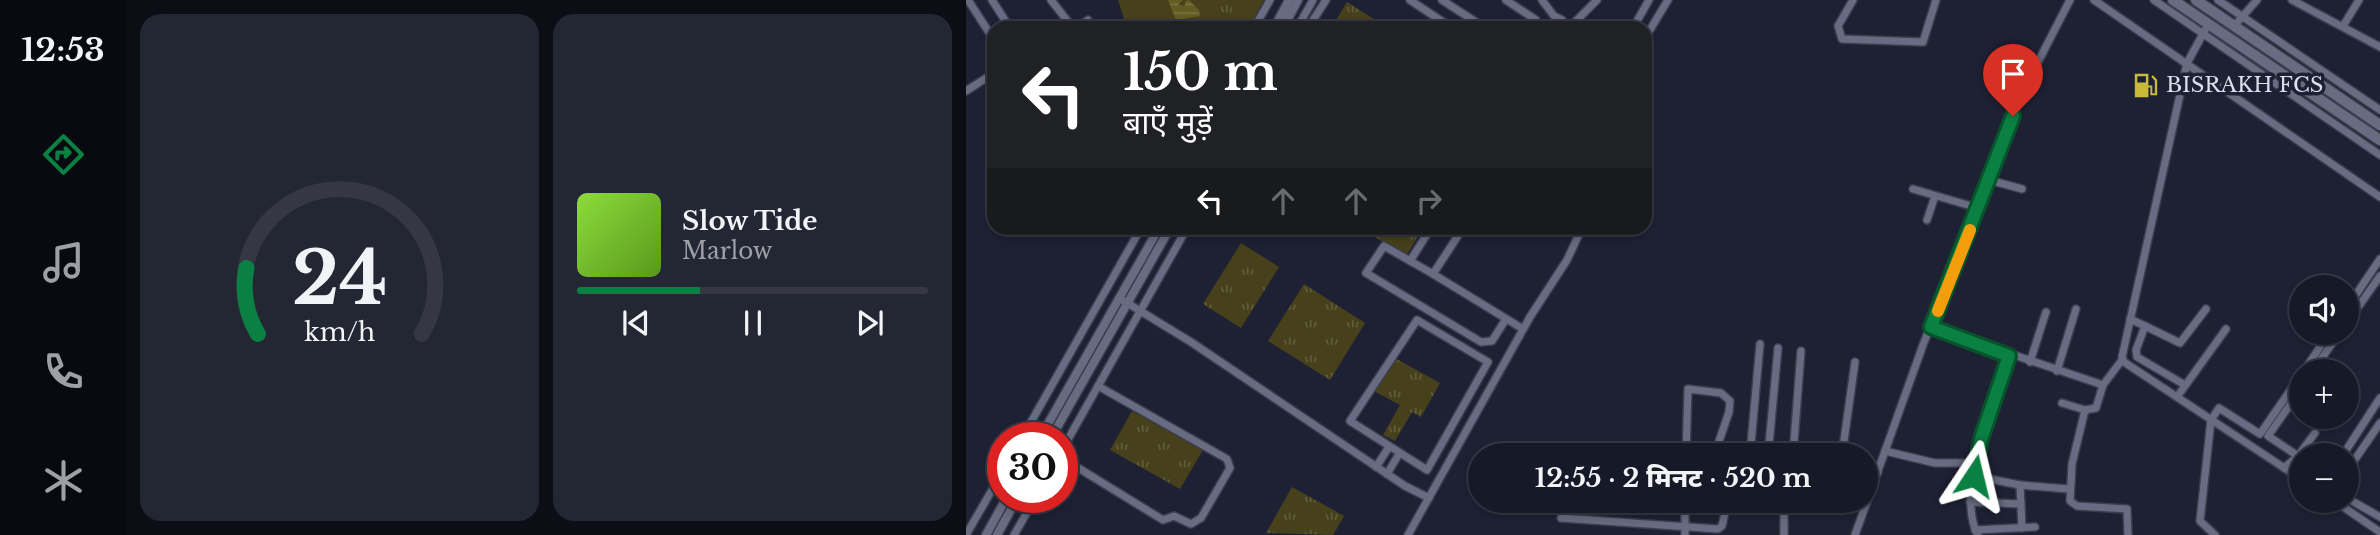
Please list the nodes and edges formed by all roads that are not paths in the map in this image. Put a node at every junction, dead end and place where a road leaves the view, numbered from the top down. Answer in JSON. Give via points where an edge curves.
{"nodes":[{"id":1,"x":968,"y":0,"type":"edge"},
{"id":2,"x":992,"y":0,"type":"edge"},
{"id":3,"x":1051,"y":0,"type":"edge"},
{"id":4,"x":1270,"y":0,"type":"edge"},
{"id":5,"x":1289,"y":0,"type":"edge"},
{"id":6,"x":1298,"y":0,"type":"edge"},
{"id":7,"x":1313,"y":0,"type":"edge"},
{"id":8,"x":1326,"y":0,"type":"edge"},
{"id":9,"x":1410,"y":0,"type":"edge"},
{"id":10,"x":1441,"y":0,"type":"edge"},
{"id":11,"x":1506,"y":0,"type":"edge"},
{"id":12,"x":1542,"y":0,"type":"edge"},
{"id":13,"x":1597,"y":0,"type":"edge"},
{"id":14,"x":1649,"y":0,"type":"edge"},
{"id":15,"x":1668,"y":0,"type":"edge"},
{"id":16,"x":1853,"y":0,"type":"edge"},
{"id":17,"x":1936,"y":0,"type":"edge"},
{"id":18,"x":2070,"y":0,"type":"edge"},
{"id":19,"x":2094,"y":0,"type":"edge"},
{"id":20,"x":2154,"y":0,"type":"edge"},
{"id":21,"x":2173,"y":0,"type":"edge"},
{"id":22,"x":2196,"y":0,"type":"edge"},
{"id":23,"x":2218,"y":0,"type":"edge"},
{"id":24,"x":2258,"y":0,"type":"edge"},
{"id":25,"x":2292,"y":0,"type":"edge"},
{"id":26,"x":2310,"y":0,"type":"edge"},
{"id":27,"x":2359,"y":0,"type":"edge"},
{"id":28,"x":2306,"y":8,"type":"junction"},
{"id":29,"x":1554,"y":16,"type":"junction"},
{"id":30,"x":2242,"y":17,"type":"junction"},
{"id":31,"x":1006,"y":21,"type":"edge"},
{"id":32,"x":1069,"y":21,"type":"edge"},
{"id":33,"x":1258,"y":21,"type":"edge"},
{"id":34,"x":1278,"y":21,"type":"edge"},
{"id":35,"x":1287,"y":21,"type":"edge"},
{"id":36,"x":1301,"y":21,"type":"edge"},
{"id":37,"x":1312,"y":21,"type":"edge"},
{"id":38,"x":1442,"y":21,"type":"edge"},
{"id":39,"x":1474,"y":21,"type":"edge"},
{"id":40,"x":1535,"y":21,"type":"edge"},
{"id":41,"x":1550,"y":21,"type":"edge"},
{"id":42,"x":1562,"y":21,"type":"edge"},
{"id":43,"x":1577,"y":21,"type":"edge"},
{"id":44,"x":1637,"y":21,"type":"edge"},
{"id":45,"x":2209,"y":23,"type":"junction"},
{"id":46,"x":2235,"y":25,"type":"junction"},
{"id":47,"x":1652,"y":26,"type":"edge"},
{"id":48,"x":2343,"y":26,"type":"junction"},
{"id":49,"x":987,"y":29,"type":"edge"},
{"id":50,"x":2203,"y":35,"type":"junction"},
{"id":51,"x":2380,"y":47,"type":"edge"},
{"id":52,"x":2187,"y":63,"type":"junction"},
{"id":53,"x":987,"y":78,"type":"edge"},
{"id":54,"x":966,"y":91,"type":"edge"},
{"id":55,"x":2380,"y":110,"type":"edge"},
{"id":56,"x":2380,"y":125,"type":"edge"},
{"id":57,"x":2380,"y":140,"type":"edge"},
{"id":58,"x":2380,"y":155,"type":"edge"},
{"id":59,"x":1989,"y":180,"type":"junction"},
{"id":60,"x":1913,"y":189,"type":"dead end"},
{"id":61,"x":2022,"y":189,"type":"dead end"},
{"id":62,"x":1935,"y":196,"type":"junction"},
{"id":63,"x":2380,"y":197,"type":"edge"},
{"id":64,"x":1978,"y":208,"type":"junction"},
{"id":65,"x":1927,"y":220,"type":"dead end"},
{"id":66,"x":1144,"y":235,"type":"edge"},
{"id":67,"x":1145,"y":235,"type":"edge"},
{"id":68,"x":1166,"y":235,"type":"edge"},
{"id":69,"x":1183,"y":235,"type":"edge"},
{"id":70,"x":1427,"y":235,"type":"edge"},
{"id":71,"x":1458,"y":235,"type":"edge"},
{"id":72,"x":1579,"y":235,"type":"edge"},
{"id":73,"x":2380,"y":259,"type":"edge"},
{"id":74,"x":1410,"y":261,"type":"junction"},
{"id":75,"x":1433,"y":274,"type":"junction"},
{"id":76,"x":2380,"y":276,"type":"edge"},
{"id":77,"x":2359,"y":290,"type":"edge"},
{"id":78,"x":1119,"y":298,"type":"junction"},
{"id":79,"x":1128,"y":303,"type":"junction"},
{"id":80,"x":2359,"y":306,"type":"edge"},
{"id":81,"x":2076,"y":309,"type":"dead end"},
{"id":82,"x":2206,"y":309,"type":"dead end"},
{"id":83,"x":1140,"y":311,"type":"junction"},
{"id":84,"x":2046,"y":312,"type":"dead end"},
{"id":85,"x":1506,"y":319,"type":"junction"},
{"id":86,"x":2130,"y":319,"type":"junction"},
{"id":87,"x":2145,"y":326,"type":"junction"},
{"id":88,"x":1931,"y":327,"type":"junction"},
{"id":89,"x":2226,"y":329,"type":"dead end"},
{"id":90,"x":1523,"y":330,"type":"junction"},
{"id":91,"x":1760,"y":344,"type":"dead end"},
{"id":92,"x":1778,"y":348,"type":"dead end"},
{"id":93,"x":1801,"y":351,"type":"dead end"},
{"id":94,"x":2009,"y":356,"type":"junction"},
{"id":95,"x":2122,"y":360,"type":"junction"},
{"id":96,"x":1855,"y":362,"type":"dead end"},
{"id":97,"x":2030,"y":362,"type":"junction"},
{"id":98,"x":2057,"y":371,"type":"junction"},
{"id":99,"x":2103,"y":385,"type":"junction"},
{"id":100,"x":2185,"y":385,"type":"junction"},
{"id":101,"x":1098,"y":386,"type":"junction"},
{"id":102,"x":2289,"y":392,"type":"edge"},
{"id":103,"x":2177,"y":397,"type":"junction"},
{"id":104,"x":2380,"y":398,"type":"edge"},
{"id":105,"x":2062,"y":403,"type":"dead end"},
{"id":106,"x":2289,"y":405,"type":"edge"},
{"id":107,"x":2085,"y":410,"type":"junction"},
{"id":108,"x":2211,"y":420,"type":"junction"},
{"id":109,"x":1032,"y":422,"type":"edge"},
{"id":110,"x":1049,"y":422,"type":"edge"},
{"id":111,"x":1060,"y":422,"type":"edge"},
{"id":112,"x":1078,"y":422,"type":"edge"},
{"id":113,"x":2380,"y":423,"type":"edge"},
{"id":114,"x":2315,"y":433,"type":"dead end"},
{"id":115,"x":1687,"y":443,"type":"edge"},
{"id":116,"x":1718,"y":443,"type":"edge"},
{"id":117,"x":1752,"y":443,"type":"edge"},
{"id":118,"x":1769,"y":443,"type":"edge"},
{"id":119,"x":1794,"y":443,"type":"edge"},
{"id":120,"x":1844,"y":443,"type":"edge"},
{"id":121,"x":2309,"y":443,"type":"edge"},
{"id":122,"x":2351,"y":443,"type":"edge"},
{"id":123,"x":1389,"y":447,"type":"junction"},
{"id":124,"x":2289,"y":450,"type":"edge"},
{"id":125,"x":1885,"y":451,"type":"junction"},
{"id":126,"x":1399,"y":454,"type":"junction"},
{"id":127,"x":2359,"y":454,"type":"edge"},
{"id":128,"x":1977,"y":463,"type":"junction"},
{"id":129,"x":2289,"y":465,"type":"edge"},
{"id":130,"x":1376,"y":467,"type":"junction"},
{"id":131,"x":1078,"y":468,"type":"edge"},
{"id":132,"x":2284,"y":468,"type":"junction"},
{"id":133,"x":2289,"y":471,"type":"edge"},
{"id":134,"x":1878,"y":472,"type":"edge"},
{"id":135,"x":1387,"y":474,"type":"junction"},
{"id":136,"x":1974,"y":476,"type":"junction"},
{"id":137,"x":2020,"y":485,"type":"junction"},
{"id":138,"x":2070,"y":489,"type":"junction"},
{"id":139,"x":1429,"y":498,"type":"junction"},
{"id":140,"x":987,"y":499,"type":"edge"},
{"id":141,"x":1970,"y":502,"type":"junction"},
{"id":142,"x":2021,"y":503,"type":"junction"},
{"id":143,"x":2359,"y":505,"type":"edge"},
{"id":144,"x":998,"y":513,"type":"edge"},
{"id":145,"x":1009,"y":513,"type":"edge"},
{"id":146,"x":1027,"y":513,"type":"edge"},
{"id":147,"x":1685,"y":513,"type":"edge"},
{"id":148,"x":1724,"y":513,"type":"edge"},
{"id":149,"x":1784,"y":513,"type":"edge"},
{"id":150,"x":1863,"y":513,"type":"edge"},
{"id":151,"x":2351,"y":513,"type":"edge"},
{"id":152,"x":2380,"y":517,"type":"edge"},
{"id":153,"x":1562,"y":518,"type":"dead end"},
{"id":154,"x":2035,"y":527,"type":"dead end"},
{"id":155,"x":2022,"y":528,"type":"junction"},
{"id":156,"x":1685,"y":531,"type":"edge"},
{"id":157,"x":1976,"y":532,"type":"edge"},
{"id":158,"x":2379,"y":533,"type":"edge"},
{"id":159,"x":966,"y":535,"type":"edge"},
{"id":160,"x":986,"y":535,"type":"edge"},
{"id":161,"x":997,"y":535,"type":"edge"},
{"id":162,"x":1014,"y":535,"type":"edge"},
{"id":163,"x":1408,"y":535,"type":"edge"},
{"id":164,"x":1784,"y":535,"type":"edge"},
{"id":165,"x":1855,"y":535,"type":"edge"},
{"id":166,"x":2128,"y":535,"type":"edge"},
{"id":167,"x":2216,"y":535,"type":"edge"}],
"edges":[{"from":1,"to":49,"type":"street"},
{"from":2,"to":31,"type":"street"},
{"from":3,"to":32,"type":"street"},
{"from":4,"to":33,"type":"street"},
{"from":5,"to":34,"type":"street"},
{"from":6,"to":35,"type":"street"},
{"from":7,"to":36,"type":"street"},
{"from":8,"to":37,"type":"street"},
{"from":9,"to":38,"type":"street"},
{"from":10,"to":39,"type":"street"},
{"from":11,"to":40,"type":"street"},
{"from":12,"to":29,"type":"street"},
{"from":13,"to":43,"type":"street"},
{"from":14,"to":44,"type":"street"},
{"from":15,"to":47,"type":"street"},
{"from":16,"to":17,"type":"street","via":[[1838,26],[1842,39],[1923,42]]},
{"from":18,"to":59,"type":"street","via":[[2021,95]]},
{"from":19,"to":52,"type":"street"},
{"from":20,"to":50,"type":"street"},
{"from":21,"to":45,"type":"main road"},
{"from":22,"to":46,"type":"main road"},
{"from":23,"to":30,"type":"street"},
{"from":24,"to":30,"type":"street"},
{"from":25,"to":28,"type":"street"},
{"from":26,"to":28,"type":"street"},
{"from":27,"to":48,"type":"street"},
{"from":28,"to":48,"type":"street"},
{"from":29,"to":41,"type":"street"},
{"from":29,"to":42,"type":"street"},
{"from":30,"to":46,"type":"street"},
{"from":30,"to":55,"type":"street"},
{"from":45,"to":50,"type":"street"},
{"from":45,"to":57,"type":"main road"},
{"from":46,"to":56,"type":"main road"},
{"from":48,"to":51,"type":"street"},
{"from":50,"to":52,"type":"street"},
{"from":50,"to":58,"type":"street"},
{"from":52,"to":63,"type":"street"},
{"from":52,"to":86,"type":"street"},
{"from":53,"to":54,"type":"street"},
{"from":59,"to":61,"type":"street"},
{"from":59,"to":64,"type":"street"},
{"from":60,"to":62,"type":"street"},
{"from":62,"to":64,"type":"street"},
{"from":62,"to":65,"type":"street"},
{"from":64,"to":88,"type":"street"},
{"from":66,"to":109,"type":"street"},
{"from":67,"to":78,"type":"street"},
{"from":68,"to":79,"type":"street"},
{"from":69,"to":83,"type":"street"},
{"from":70,"to":74,"type":"street"},
{"from":71,"to":75,"type":"street"},
{"from":72,"to":90,"type":"street"},
{"from":73,"to":77,"type":"street"},
{"from":74,"to":75,"type":"street"},
{"from":74,"to":85,"type":"street","via":[[1384,246],[1366,273],[1481,342],[1492,341]]},
{"from":75,"to":85,"type":"street"},
{"from":76,"to":80,"type":"street"},
{"from":78,"to":79,"type":"street"},
{"from":78,"to":110,"type":"street"},
{"from":79,"to":83,"type":"street"},
{"from":79,"to":111,"type":"street"},
{"from":81,"to":98,"type":"street"},
{"from":82,"to":87,"type":"street","via":[[2179,343]]},
{"from":83,"to":101,"type":"street"},
{"from":83,"to":130,"type":"street"},
{"from":84,"to":97,"type":"street"},
{"from":85,"to":90,"type":"street"},
{"from":86,"to":87,"type":"street"},
{"from":86,"to":95,"type":"street"},
{"from":87,"to":100,"type":"street","via":[[2137,357]]},
{"from":88,"to":94,"type":"street"},
{"from":88,"to":125,"type":"street"},
{"from":89,"to":100,"type":"street"},
{"from":90,"to":139,"type":"street"},
{"from":91,"to":117,"type":"street"},
{"from":92,"to":118,"type":"street"},
{"from":93,"to":119,"type":"street"},
{"from":94,"to":97,"type":"street"},
{"from":94,"to":128,"type":"street"},
{"from":95,"to":99,"type":"street"},
{"from":95,"to":103,"type":"street"},
{"from":96,"to":120,"type":"street"},
{"from":97,"to":98,"type":"street"},
{"from":98,"to":99,"type":"street"},
{"from":99,"to":107,"type":"street","via":[[2096,408]]},
{"from":100,"to":103,"type":"street"},
{"from":101,"to":112,"type":"street"},
{"from":101,"to":131,"type":"street","via":[[1227,459],[1230,468],[1201,518],[1191,524],[1174,516],[1163,520]]},
{"from":102,"to":108,"type":"street","via":[[2260,435],[2219,408]]},
{"from":103,"to":108,"type":"street"},
{"from":104,"to":122,"type":"street"},
{"from":105,"to":107,"type":"street"},
{"from":106,"to":124,"type":"street","via":[[2268,436]]},
{"from":107,"to":138,"type":"street"},
{"from":108,"to":132,"type":"street"},
{"from":108,"to":167,"type":"street","via":[[2200,521]]},
{"from":113,"to":127,"type":"street"},
{"from":114,"to":121,"type":"street"},
{"from":115,"to":116,"type":"street","via":[[1687,389],[1721,393],[1731,405]]},
{"from":123,"to":126,"type":"street"},
{"from":123,"to":126,"type":"street","via":[[1350,421],[1417,320],[1488,362],[1427,470]]},
{"from":123,"to":130,"type":"street"},
{"from":125,"to":128,"type":"street","via":[[1935,463]]},
{"from":125,"to":134,"type":"street"},
{"from":126,"to":135,"type":"street"},
{"from":128,"to":136,"type":"street"},
{"from":129,"to":132,"type":"street"},
{"from":130,"to":135,"type":"street"},
{"from":132,"to":133,"type":"street"},
{"from":135,"to":139,"type":"street"},
{"from":136,"to":137,"type":"street"},
{"from":136,"to":141,"type":"street"},
{"from":137,"to":138,"type":"street"},
{"from":137,"to":142,"type":"street"},
{"from":138,"to":166,"type":"street","via":[[2073,505],[2127,509]]},
{"from":139,"to":163,"type":"street"},
{"from":140,"to":159,"type":"street"},
{"from":141,"to":142,"type":"street"},
{"from":141,"to":157,"type":"street"},
{"from":142,"to":155,"type":"street"},
{"from":143,"to":152,"type":"street"},
{"from":144,"to":160,"type":"street"},
{"from":145,"to":161,"type":"street"},
{"from":146,"to":162,"type":"street"},
{"from":147,"to":156,"type":"street"},
{"from":148,"to":156,"type":"street","via":[[1720,528]]},
{"from":149,"to":164,"type":"street"},
{"from":150,"to":165,"type":"street"},
{"from":151,"to":158,"type":"street"},
{"from":153,"to":156,"type":"street"},
{"from":154,"to":155,"type":"street"},
{"from":155,"to":157,"type":"street"}]}
